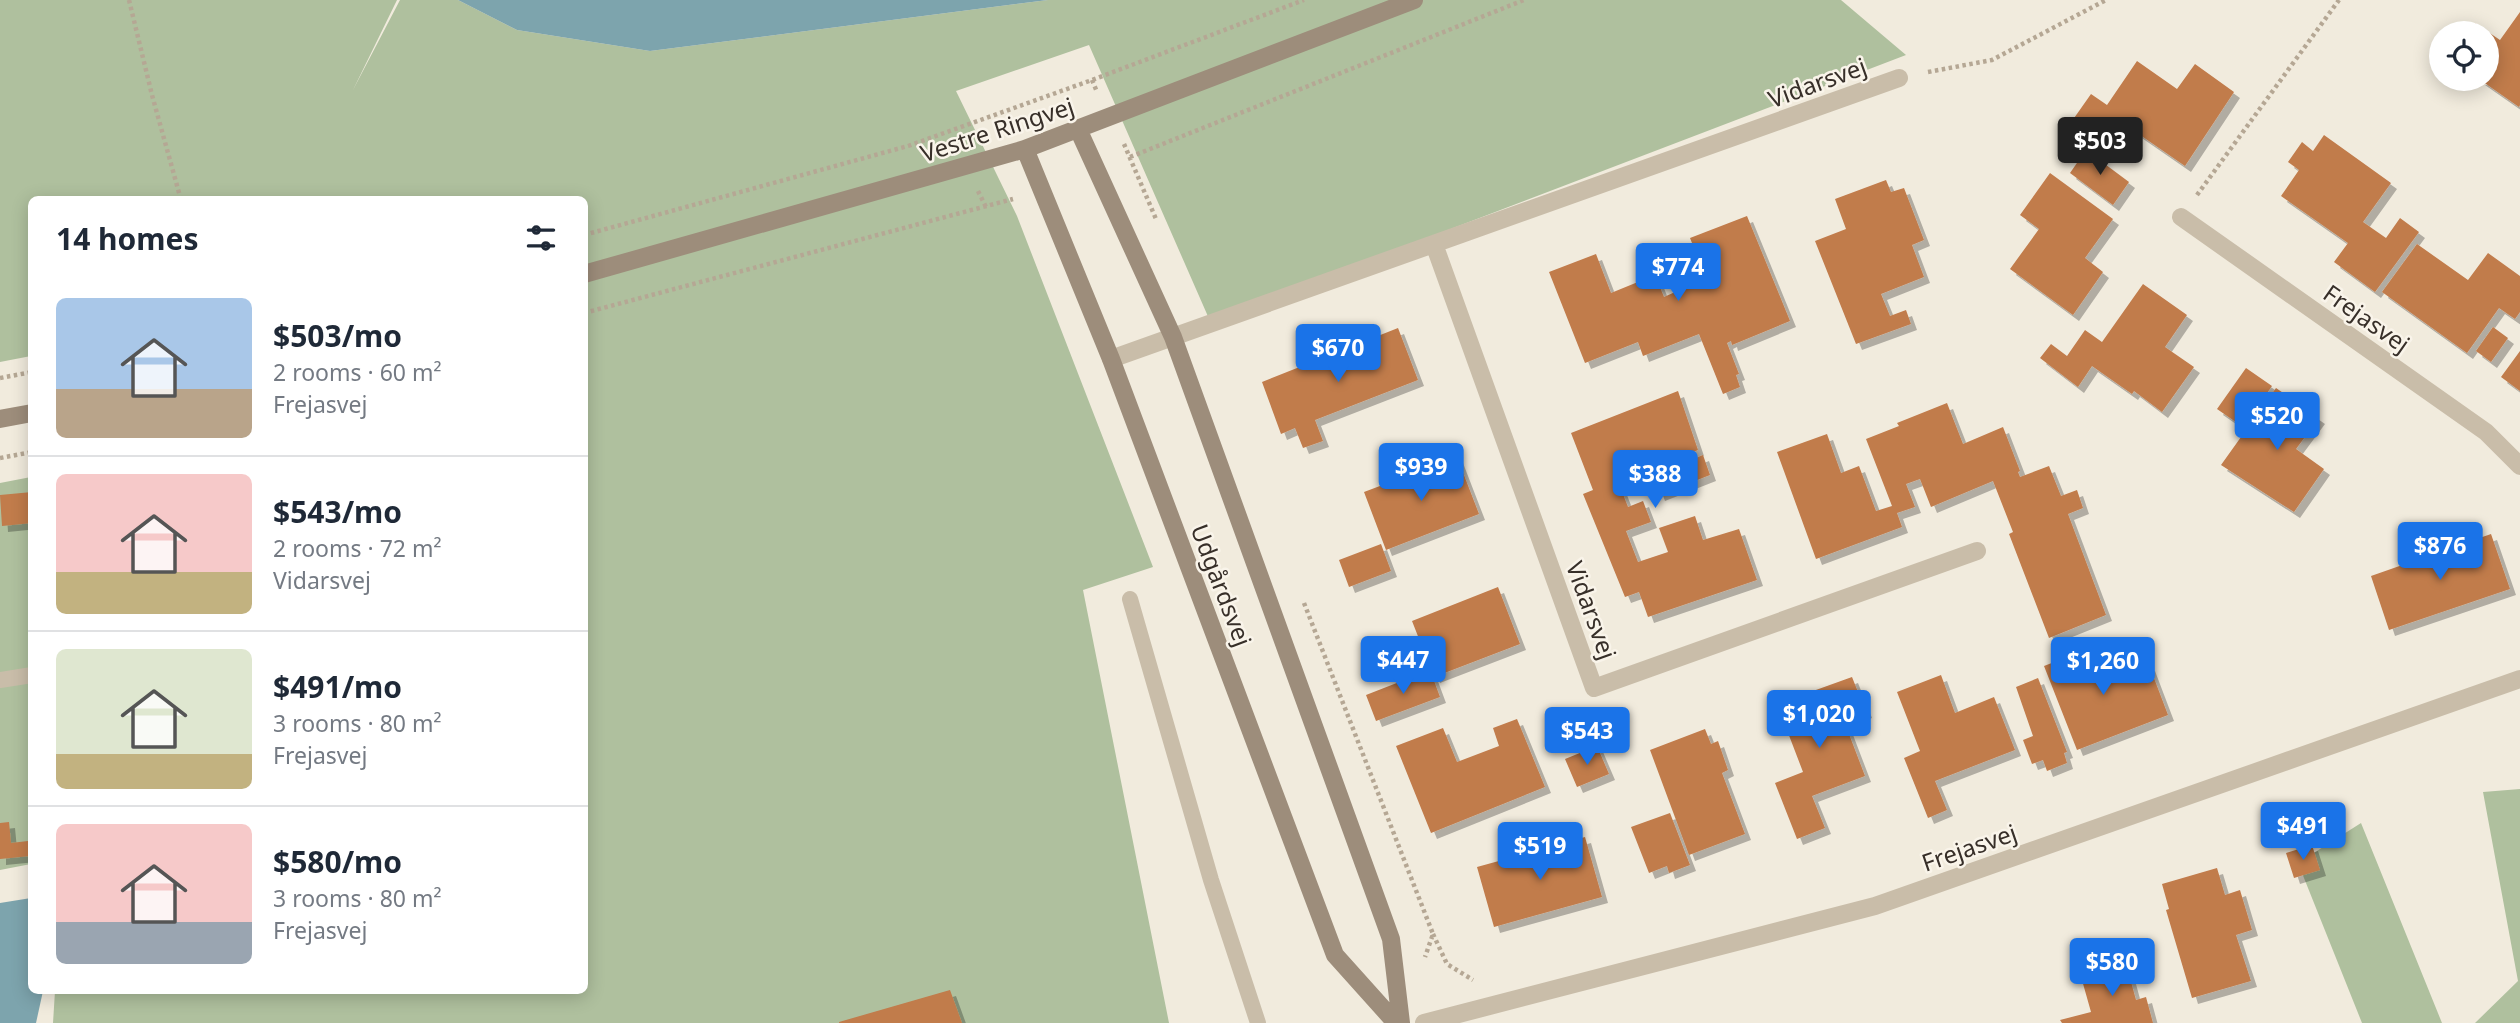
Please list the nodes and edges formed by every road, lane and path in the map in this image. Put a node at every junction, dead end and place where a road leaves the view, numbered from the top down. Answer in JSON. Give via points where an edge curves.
{"nodes":[{"id":1,"x":129,"y":0,"type":"edge"},
{"id":2,"x":1304,"y":0,"type":"edge"},
{"id":3,"x":1414,"y":0,"type":"edge"},
{"id":4,"x":2106,"y":0,"type":"edge"},
{"id":5,"x":2339,"y":0,"type":"edge"},
{"id":6,"x":1899,"y":78,"type":"joint"},
{"id":7,"x":1078,"y":130,"type":"junction"},
{"id":8,"x":1025,"y":149,"type":"junction"},
{"id":9,"x":180,"y":196,"type":"edge"},
{"id":10,"x":2181,"y":217,"type":"joint"},
{"id":11,"x":588,"y":234,"type":"edge"},
{"id":12,"x":1434,"y":244,"type":"junction"},
{"id":13,"x":588,"y":273,"type":"edge"},
{"id":14,"x":1173,"y":337,"type":"junction"},
{"id":15,"x":1111,"y":359,"type":"junction"},
{"id":16,"x":28,"y":373,"type":"edge"},
{"id":17,"x":0,"y":378,"type":"edge"},
{"id":18,"x":28,"y":414,"type":"edge"},
{"id":19,"x":0,"y":419,"type":"edge"},
{"id":20,"x":28,"y":454,"type":"edge"},
{"id":21,"x":0,"y":458,"type":"edge"},
{"id":22,"x":2520,"y":466,"type":"edge"},
{"id":23,"x":1977,"y":551,"type":"dead end"},
{"id":24,"x":1130,"y":599,"type":"dead end"},
{"id":25,"x":28,"y":676,"type":"edge"},
{"id":26,"x":2520,"y":679,"type":"edge"},
{"id":27,"x":0,"y":680,"type":"edge"},
{"id":28,"x":1433,"y":934,"type":"dead end"},
{"id":29,"x":1506,"y":1002,"type":"junction"},
{"id":30,"x":1258,"y":1023,"type":"edge"},
{"id":31,"x":1399,"y":1023,"type":"edge"},
{"id":32,"x":1424,"y":1023,"type":"edge"}],
"edges":[{"from":1,"to":9,"type":"path"},
{"from":2,"to":11,"type":"path","via":[[908,146]]},
{"from":3,"to":7,"type":"street","name":"Vestre Ringvej"},
{"from":4,"to":6,"type":"path","via":[[1992,60]]},
{"from":5,"to":10,"type":"path"},
{"from":6,"to":12,"type":"street","name":"Vidarsvej"},
{"from":7,"to":8,"type":"street","name":"Vestre Ringvej"},
{"from":7,"to":14,"type":"street","name":"Udgårdsvej"},
{"from":8,"to":13,"type":"street","name":"Vestre Ringvej"},
{"from":8,"to":15,"type":"street","name":"Udgårdsvej"},
{"from":10,"to":22,"type":"street","name":"Frejasvej","via":[[2487,432]]},
{"from":12,"to":14,"type":"street","name":"Vidarsvej"},
{"from":12,"to":23,"type":"street","name":"Vidarsvej","via":[[1594,688]]},
{"from":14,"to":15,"type":"street","name":"Vidarsvej"},
{"from":14,"to":31,"type":"street","name":"Udgårdsvej","via":[[1391,939]]},
{"from":15,"to":31,"type":"street","name":"Udgårdsvej","via":[[1335,955]]},
{"from":16,"to":17,"type":"path"},
{"from":18,"to":19,"type":"street"},
{"from":20,"to":21,"type":"path"},
{"from":24,"to":30,"type":"lane"},
{"from":25,"to":27,"type":"lane"},
{"from":26,"to":29,"type":"street","name":"Frejasvej","via":[[1875,906]]},
{"from":28,"to":29,"type":"path","via":[[1447,964]]},
{"from":29,"to":32,"type":"street","name":"Frejasvej"}]}
